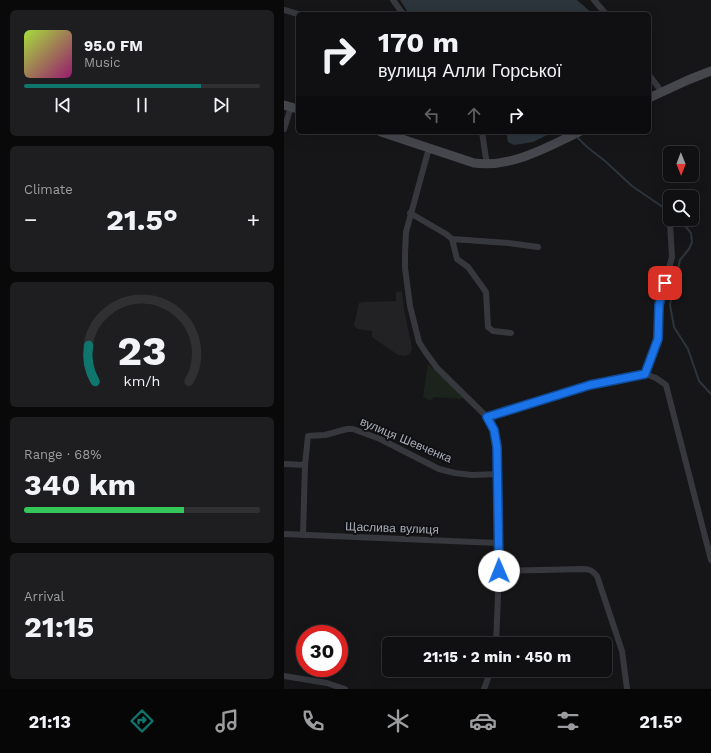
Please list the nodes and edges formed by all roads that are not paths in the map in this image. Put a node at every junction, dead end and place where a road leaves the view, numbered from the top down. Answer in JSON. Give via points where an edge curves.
{"nodes":[{"id":1,"x":392,"y":0,"type":"edge"},
{"id":2,"x":594,"y":0,"type":"edge"},
{"id":3,"x":284,"y":10,"type":"edge"},
{"id":4,"x":401,"y":12,"type":"edge"},
{"id":5,"x":604,"y":12,"type":"edge"},
{"id":6,"x":296,"y":13,"type":"edge"},
{"id":7,"x":711,"y":71,"type":"edge"},
{"id":8,"x":651,"y":78,"type":"edge"},
{"id":9,"x":662,"y":92,"type":"junction"},
{"id":10,"x":651,"y":97,"type":"edge"},
{"id":11,"x":291,"y":107,"type":"edge"},
{"id":12,"x":284,"y":129,"type":"edge"},
{"id":13,"x":387,"y":134,"type":"edge"},
{"id":14,"x":482,"y":134,"type":"edge"},
{"id":15,"x":575,"y":134,"type":"edge"},
{"id":16,"x":429,"y":148,"type":"junction"},
{"id":17,"x":487,"y":164,"type":"junction"},
{"id":18,"x":410,"y":213,"type":"junction"},
{"id":19,"x":670,"y":226,"type":"edge"},
{"id":20,"x":452,"y":239,"type":"junction"},
{"id":21,"x":538,"y":247,"type":"dead end"},
{"id":22,"x":511,"y":333,"type":"dead end"},
{"id":23,"x":645,"y":374,"type":"junction"},
{"id":24,"x":487,"y":417,"type":"junction"},
{"id":25,"x":284,"y":464,"type":"edge"},
{"id":26,"x":305,"y":466,"type":"junction"},
{"id":27,"x":499,"y":474,"type":"junction"},
{"id":28,"x":284,"y":534,"type":"edge"},
{"id":29,"x":303,"y":535,"type":"junction"},
{"id":30,"x":498,"y":543,"type":"junction"},
{"id":31,"x":711,"y":560,"type":"edge"},
{"id":32,"x":499,"y":571,"type":"junction"},
{"id":33,"x":496,"y":637,"type":"edge"},
{"id":34,"x":284,"y":676,"type":"edge"},
{"id":35,"x":488,"y":677,"type":"edge"},
{"id":36,"x":345,"y":689,"type":"edge"},
{"id":37,"x":484,"y":689,"type":"edge"},
{"id":38,"x":627,"y":689,"type":"edge"}],
"edges":[{"from":1,"to":4,"type":"street"},
{"from":2,"to":5,"type":"street"},
{"from":3,"to":6,"type":"street"},
{"from":7,"to":9,"type":"main road"},
{"from":8,"to":9,"type":"street"},
{"from":9,"to":10,"type":"main road"},
{"from":11,"to":12,"type":"street"},
{"from":13,"to":16,"type":"main road"},
{"from":14,"to":17,"type":"street"},
{"from":15,"to":17,"type":"main road","via":[[509,161]]},
{"from":16,"to":17,"type":"main road","via":[[474,163]]},
{"from":16,"to":18,"type":"street"},
{"from":18,"to":20,"type":"street"},
{"from":18,"to":24,"type":"street","via":[[406,232],[405,268],[410,306],[419,342],[436,368]]},
{"from":19,"to":23,"type":"street","via":[[672,257],[659,305],[658,339]]},
{"from":20,"to":21,"type":"street"},
{"from":20,"to":22,"type":"street","via":[[457,259],[468,267],[486,292],[488,327],[492,331]]},
{"from":23,"to":24,"type":"street","via":[[590,385]]},
{"from":23,"to":31,"type":"street","via":[[666,385]]},
{"from":24,"to":27,"type":"street","via":[[496,437]]},
{"from":25,"to":26,"type":"street"},
{"from":26,"to":27,"type":"street","name":"вулиця Шевченка","via":[[308,436],[353,429],[380,439],[439,469],[472,475]]},
{"from":26,"to":29,"type":"street","name":"вулиця Шевченка"},
{"from":27,"to":30,"type":"street"},
{"from":28,"to":29,"type":"street","name":"Щаслива вулиця"},
{"from":29,"to":30,"type":"street","name":"Щаслива вулиця"},
{"from":30,"to":32,"type":"street"},
{"from":32,"to":33,"type":"street"},
{"from":32,"to":38,"type":"street","via":[[589,569],[593,572],[597,576],[622,651]]},
{"from":34,"to":36,"type":"street","via":[[327,683]]},
{"from":35,"to":37,"type":"street"}]}
